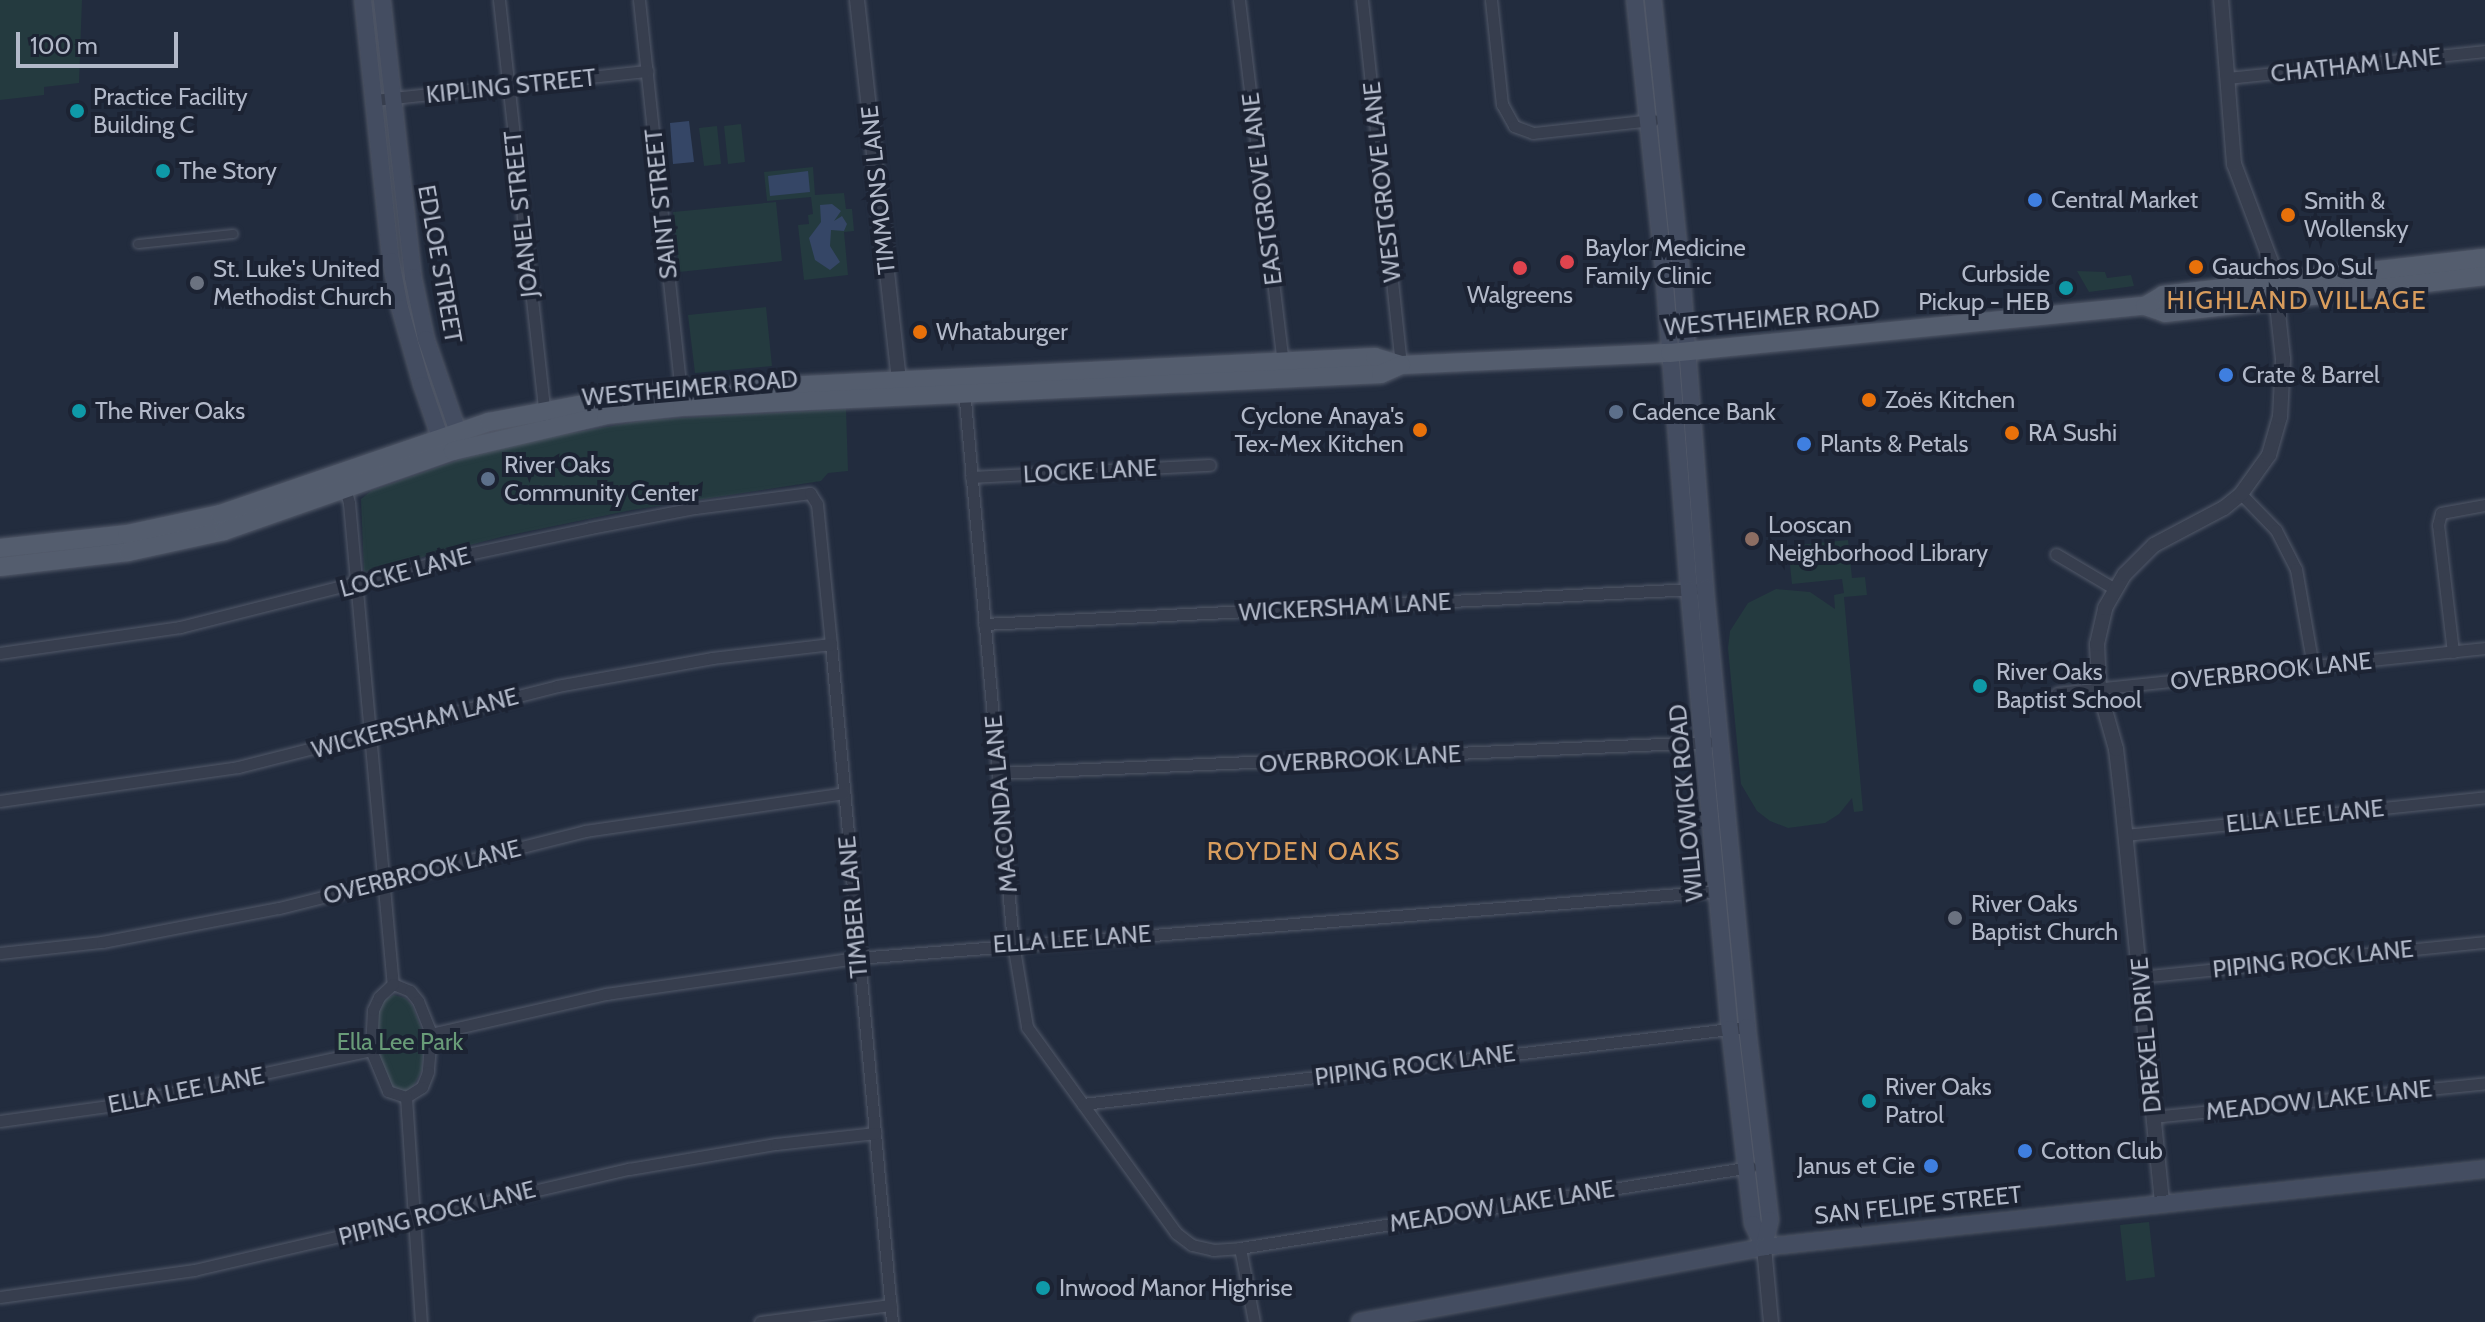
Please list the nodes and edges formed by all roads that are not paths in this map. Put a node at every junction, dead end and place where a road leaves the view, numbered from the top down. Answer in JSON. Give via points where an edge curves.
{"nodes":[{"id":1,"x":363,"y":0,"type":"edge"},
{"id":2,"x":382,"y":0,"type":"edge"},
{"id":3,"x":499,"y":0,"type":"edge"},
{"id":4,"x":639,"y":0,"type":"edge"},
{"id":5,"x":857,"y":0,"type":"edge"},
{"id":6,"x":1239,"y":0,"type":"edge"},
{"id":7,"x":1362,"y":0,"type":"edge"},
{"id":8,"x":1491,"y":0,"type":"edge"},
{"id":9,"x":1635,"y":0,"type":"edge"},
{"id":10,"x":1653,"y":0,"type":"edge"},
{"id":11,"x":2221,"y":0,"type":"edge"},
{"id":12,"x":2485,"y":51,"type":"edge"},
{"id":13,"x":647,"y":71,"type":"junction"},
{"id":14,"x":2228,"y":78,"type":"junction"},
{"id":15,"x":508,"y":86,"type":"junction"},
{"id":16,"x":392,"y":99,"type":"junction"},
{"id":17,"x":375,"y":100,"type":"junction"},
{"id":18,"x":1666,"y":119,"type":"junction"},
{"id":19,"x":1648,"y":121,"type":"junction"},
{"id":20,"x":406,"y":221,"type":"junction"},
{"id":21,"x":387,"y":223,"type":"junction"},
{"id":22,"x":233,"y":234,"type":"dead end"},
{"id":23,"x":138,"y":244,"type":"dead end"},
{"id":24,"x":2485,"y":258,"type":"edge"},
{"id":25,"x":2485,"y":276,"type":"edge"},
{"id":26,"x":2276,"y":291,"type":"junction"},
{"id":27,"x":1678,"y":352,"type":"junction"},
{"id":28,"x":1401,"y":365,"type":"junction"},
{"id":29,"x":1283,"y":370,"type":"junction"},
{"id":30,"x":899,"y":379,"type":"junction"},
{"id":31,"x":964,"y":385,"type":"junction"},
{"id":32,"x":794,"y":393,"type":"junction"},
{"id":33,"x":681,"y":398,"type":"junction"},
{"id":34,"x":867,"y":398,"type":"junction"},
{"id":35,"x":546,"y":418,"type":"junction"},
{"id":36,"x":450,"y":440,"type":"junction"},
{"id":37,"x":1210,"y":465,"type":"dead end"},
{"id":38,"x":971,"y":477,"type":"junction"},
{"id":39,"x":343,"y":482,"type":"junction"},
{"id":40,"x":810,"y":493,"type":"joint"},
{"id":41,"x":2241,"y":494,"type":"junction"},
{"id":42,"x":2485,"y":505,"type":"edge"},
{"id":43,"x":168,"y":535,"type":"junction"},
{"id":44,"x":0,"y":548,"type":"edge"},
{"id":45,"x":2056,"y":554,"type":"dead end"},
{"id":46,"x":0,"y":567,"type":"edge"},
{"id":47,"x":357,"y":585,"type":"junction"},
{"id":48,"x":1697,"y":589,"type":"junction"},
{"id":49,"x":2115,"y":589,"type":"junction"},
{"id":50,"x":984,"y":624,"type":"junction"},
{"id":51,"x":831,"y":644,"type":"junction"},
{"id":52,"x":2485,"y":648,"type":"edge"},
{"id":53,"x":2453,"y":652,"type":"junction"},
{"id":54,"x":0,"y":653,"type":"edge"},
{"id":55,"x":2313,"y":666,"type":"junction"},
{"id":56,"x":2099,"y":689,"type":"junction"},
{"id":57,"x":2057,"y":693,"type":"dead end"},
{"id":58,"x":370,"y":736,"type":"junction"},
{"id":59,"x":1713,"y":741,"type":"junction"},
{"id":60,"x":998,"y":773,"type":"junction"},
{"id":61,"x":844,"y":793,"type":"junction"},
{"id":62,"x":2485,"y":797,"type":"edge"},
{"id":63,"x":0,"y":801,"type":"edge"},
{"id":64,"x":2126,"y":835,"type":"junction"},
{"id":65,"x":1735,"y":875,"type":"junction"},
{"id":66,"x":381,"y":882,"type":"junction"},
{"id":67,"x":1718,"y":891,"type":"junction"},
{"id":68,"x":1736,"y":893,"type":"junction"},
{"id":69,"x":2485,"y":942,"type":"edge"},
{"id":70,"x":1013,"y":943,"type":"junction"},
{"id":71,"x":0,"y":953,"type":"edge"},
{"id":72,"x":857,"y":958,"type":"junction"},
{"id":73,"x":2140,"y":977,"type":"junction"},
{"id":74,"x":393,"y":984,"type":"junction"},
{"id":75,"x":1739,"y":1028,"type":"junction"},
{"id":76,"x":431,"y":1034,"type":"junction"},
{"id":77,"x":371,"y":1050,"type":"junction"},
{"id":78,"x":2485,"y":1083,"type":"edge"},
{"id":79,"x":406,"y":1097,"type":"junction"},
{"id":80,"x":1083,"y":1104,"type":"junction"},
{"id":81,"x":2153,"y":1117,"type":"junction"},
{"id":82,"x":0,"y":1121,"type":"edge"},
{"id":83,"x":875,"y":1133,"type":"junction"},
{"id":84,"x":1755,"y":1166,"type":"junction"},
{"id":85,"x":2485,"y":1169,"type":"edge"},
{"id":86,"x":2162,"y":1202,"type":"junction"},
{"id":87,"x":412,"y":1219,"type":"junction"},
{"id":88,"x":1764,"y":1247,"type":"junction"},
{"id":89,"x":1240,"y":1248,"type":"junction"},
{"id":90,"x":0,"y":1297,"type":"edge"},
{"id":91,"x":891,"y":1305,"type":"junction"},
{"id":92,"x":421,"y":1322,"type":"edge"},
{"id":93,"x":760,"y":1322,"type":"edge"},
{"id":94,"x":892,"y":1322,"type":"edge"},
{"id":95,"x":1254,"y":1322,"type":"edge"},
{"id":96,"x":1360,"y":1322,"type":"edge"},
{"id":97,"x":1771,"y":1322,"type":"edge"}],
"edges":[{"from":1,"to":17,"type":"main road","name":"EDLOE STREET"},
{"from":2,"to":16,"type":"main road","name":"EDLOE STREET"},
{"from":3,"to":15,"type":"street","name":"JOANEL STREET"},
{"from":4,"to":13,"type":"street","name":"SAINT STREET"},
{"from":5,"to":30,"type":"street","name":"TIMMONS LANE"},
{"from":6,"to":29,"type":"street","name":"EASTGROVE LANE"},
{"from":7,"to":28,"type":"street","name":"WESTGROVE LANE"},
{"from":8,"to":19,"type":"street","via":[[1502,104],[1520,130]]},
{"from":9,"to":19,"type":"main road"},
{"from":10,"to":18,"type":"main road"},
{"from":11,"to":14,"type":"street","name":"DREXEL DRIVE"},
{"from":12,"to":14,"type":"street","name":"CHATHAM LANE"},
{"from":13,"to":15,"type":"street","name":"KIPLING STREET"},
{"from":13,"to":33,"type":"street","name":"SAINT STREET"},
{"from":14,"to":26,"type":"street","name":"DREXEL DRIVE","via":[[2236,176],[2268,248]]},
{"from":15,"to":16,"type":"street","name":"KIPLING STREET"},
{"from":15,"to":35,"type":"street","name":"JOANEL STREET"},
{"from":16,"to":17,"type":"street","name":"KIPLING STREET"},
{"from":16,"to":20,"type":"main road","name":"EDLOE STREET"},
{"from":17,"to":21,"type":"main road","name":"EDLOE STREET"},
{"from":18,"to":19,"type":"street"},
{"from":18,"to":27,"type":"main road"},
{"from":19,"to":27,"type":"main road"},
{"from":20,"to":21,"type":"main road"},
{"from":20,"to":36,"type":"main road","name":"EDLOE STREET"},
{"from":21,"to":36,"type":"main road","name":"EDLOE STREET","via":[[410,350]]},
{"from":22,"to":23,"type":"street"},
{"from":24,"to":26,"type":"main road","name":"WESTHEIMER ROAD"},
{"from":25,"to":26,"type":"main road","name":"WESTHEIMER ROAD"},
{"from":26,"to":27,"type":"main road","name":"WESTHEIMER ROAD","via":[[2165,313],[2145,306]]},
{"from":26,"to":41,"type":"street","name":"DREXEL DRIVE","via":[[2284,373],[2280,417],[2269,455]]},
{"from":27,"to":28,"type":"main road","name":"WESTHEIMER ROAD"},
{"from":27,"to":48,"type":"main road","name":"WILLOWICK ROAD"},
{"from":28,"to":29,"type":"main road","name":"WESTHEIMER ROAD","via":[[1381,374]]},
{"from":29,"to":31,"type":"main road","name":"WESTHEIMER ROAD"},
{"from":30,"to":31,"type":"main road","name":"WESTHEIMER ROAD"},
{"from":30,"to":32,"type":"main road","name":"WESTHEIMER ROAD"},
{"from":30,"to":34,"type":"main road"},
{"from":31,"to":34,"type":"main road","name":"WESTHEIMER ROAD"},
{"from":31,"to":38,"type":"street","name":"MACONDA LANE"},
{"from":32,"to":33,"type":"main road","name":"WESTHEIMER ROAD"},
{"from":32,"to":34,"type":"main road","name":"WESTHEIMER ROAD"},
{"from":33,"to":35,"type":"main road","name":"WESTHEIMER ROAD","via":[[606,415]]},
{"from":35,"to":36,"type":"main road","name":"WESTHEIMER ROAD"},
{"from":36,"to":39,"type":"main road","name":"WESTHEIMER ROAD"},
{"from":37,"to":38,"type":"street","name":"LOCKE LANE"},
{"from":38,"to":50,"type":"street","name":"MACONDA LANE"},
{"from":39,"to":43,"type":"main road","name":"WESTHEIMER ROAD","via":[[262,502]]},
{"from":39,"to":47,"type":"street"},
{"from":40,"to":47,"type":"street","name":"LOCKE LANE","via":[[590,528]]},
{"from":40,"to":51,"type":"street","name":"TIMBER LANE","via":[[817,504]]},
{"from":41,"to":49,"type":"street","name":"DREXEL DRIVE","via":[[2154,545]]},
{"from":41,"to":55,"type":"street","via":[[2276,530],[2296,569]]},
{"from":42,"to":53,"type":"street","via":[[2441,513],[2438,525]]},
{"from":43,"to":44,"type":"main road","name":"WESTHEIMER ROAD"},
{"from":43,"to":46,"type":"main road","name":"WESTHEIMER ROAD","via":[[83,559]]},
{"from":45,"to":49,"type":"street"},
{"from":47,"to":54,"type":"street","name":"LOCKE LANE","via":[[180,627]]},
{"from":47,"to":58,"type":"street"},
{"from":48,"to":50,"type":"street","name":"WICKERSHAM LANE"},
{"from":48,"to":59,"type":"main road","name":"WILLOWICK ROAD"},
{"from":49,"to":56,"type":"street","name":"DREXEL DRIVE","via":[[2097,644]]},
{"from":50,"to":60,"type":"street","name":"MACONDA LANE"},
{"from":51,"to":58,"type":"street","name":"WICKERSHAM LANE","via":[[712,658],[557,686]]},
{"from":51,"to":61,"type":"street","name":"TIMBER LANE"},
{"from":52,"to":53,"type":"street","name":"OVERBROOK LANE"},
{"from":53,"to":55,"type":"street","name":"OVERBROOK LANE"},
{"from":55,"to":56,"type":"street","name":"OVERBROOK LANE"},
{"from":56,"to":57,"type":"street","name":"OVERBROOK LANE"},
{"from":56,"to":64,"type":"street","name":"DREXEL DRIVE","via":[[2116,749]]},
{"from":58,"to":63,"type":"street","name":"WICKERSHAM LANE","via":[[177,778]]},
{"from":58,"to":66,"type":"street"},
{"from":59,"to":60,"type":"street","name":"OVERBROOK LANE"},
{"from":59,"to":65,"type":"main road","name":"WILLOWICK ROAD"},
{"from":59,"to":67,"type":"main road","name":"WILLOWICK ROAD"},
{"from":60,"to":70,"type":"street","name":"MACONDA LANE"},
{"from":61,"to":66,"type":"street","name":"OVERBROOK LANE","via":[[585,831]]},
{"from":61,"to":72,"type":"street","name":"TIMBER LANE"},
{"from":62,"to":64,"type":"street","name":"ELLA LEE LANE"},
{"from":64,"to":73,"type":"street","name":"DREXEL DRIVE"},
{"from":65,"to":67,"type":"street"},
{"from":65,"to":68,"type":"main road","name":"WILLOWICK ROAD"},
{"from":66,"to":71,"type":"street","name":"OVERBROOK LANE","via":[[193,926]]},
{"from":66,"to":74,"type":"street"},
{"from":67,"to":68,"type":"street","name":"ELLA LEE LANE"},
{"from":67,"to":70,"type":"street","name":"ELLA LEE LANE"},
{"from":67,"to":75,"type":"main road","name":"WILLOWICK ROAD"},
{"from":68,"to":75,"type":"main road","name":"WILLOWICK ROAD"},
{"from":69,"to":73,"type":"street","name":"PIPING ROCK LANE"},
{"from":70,"to":72,"type":"street","name":"ELLA LEE LANE"},
{"from":70,"to":80,"type":"street","name":"MACONDA LANE","via":[[1027,1027]]},
{"from":72,"to":76,"type":"street","name":"ELLA LEE LANE","via":[[606,994]]},
{"from":72,"to":83,"type":"street","name":"TIMBER LANE"},
{"from":73,"to":81,"type":"street","name":"DREXEL DRIVE"},
{"from":74,"to":76,"type":"street","via":[[418,1001]]},
{"from":74,"to":77,"type":"street","via":[[373,1010]]},
{"from":75,"to":80,"type":"street","name":"PIPING ROCK LANE"},
{"from":75,"to":84,"type":"main road","name":"WILLOWICK ROAD"},
{"from":76,"to":79,"type":"street","via":[[428,1072],[422,1087]]},
{"from":77,"to":79,"type":"street","via":[[388,1091]]},
{"from":77,"to":82,"type":"street","name":"ELLA LEE LANE","via":[[122,1104]]},
{"from":78,"to":81,"type":"street","name":"MEADOW LAKE LANE"},
{"from":79,"to":87,"type":"street"},
{"from":80,"to":89,"type":"street","name":"MACONDA LANE","via":[[1176,1233],[1192,1245],[1213,1250]]},
{"from":81,"to":86,"type":"street","name":"DREXEL DRIVE"},
{"from":83,"to":87,"type":"street","name":"PIPING ROCK LANE","via":[[629,1169]]},
{"from":83,"to":91,"type":"street","name":"TIMBER LANE"},
{"from":84,"to":88,"type":"main road","name":"WILLOWICK ROAD","via":[[1770,1220]]},
{"from":84,"to":89,"type":"street","name":"MEADOW LAKE LANE"},
{"from":85,"to":86,"type":"main road","name":"SAN FELIPE STREET"},
{"from":86,"to":88,"type":"main road","name":"SAN FELIPE STREET"},
{"from":87,"to":90,"type":"street","name":"PIPING ROCK LANE","via":[[194,1270]]},
{"from":87,"to":92,"type":"street"},
{"from":88,"to":96,"type":"main road","name":"SAN FELIPE STREET"},
{"from":88,"to":97,"type":"street","name":"WILLOWICK ROAD"},
{"from":89,"to":95,"type":"street"},
{"from":91,"to":93,"type":"street"},
{"from":91,"to":94,"type":"street","name":"TIMBER LANE"}]}
